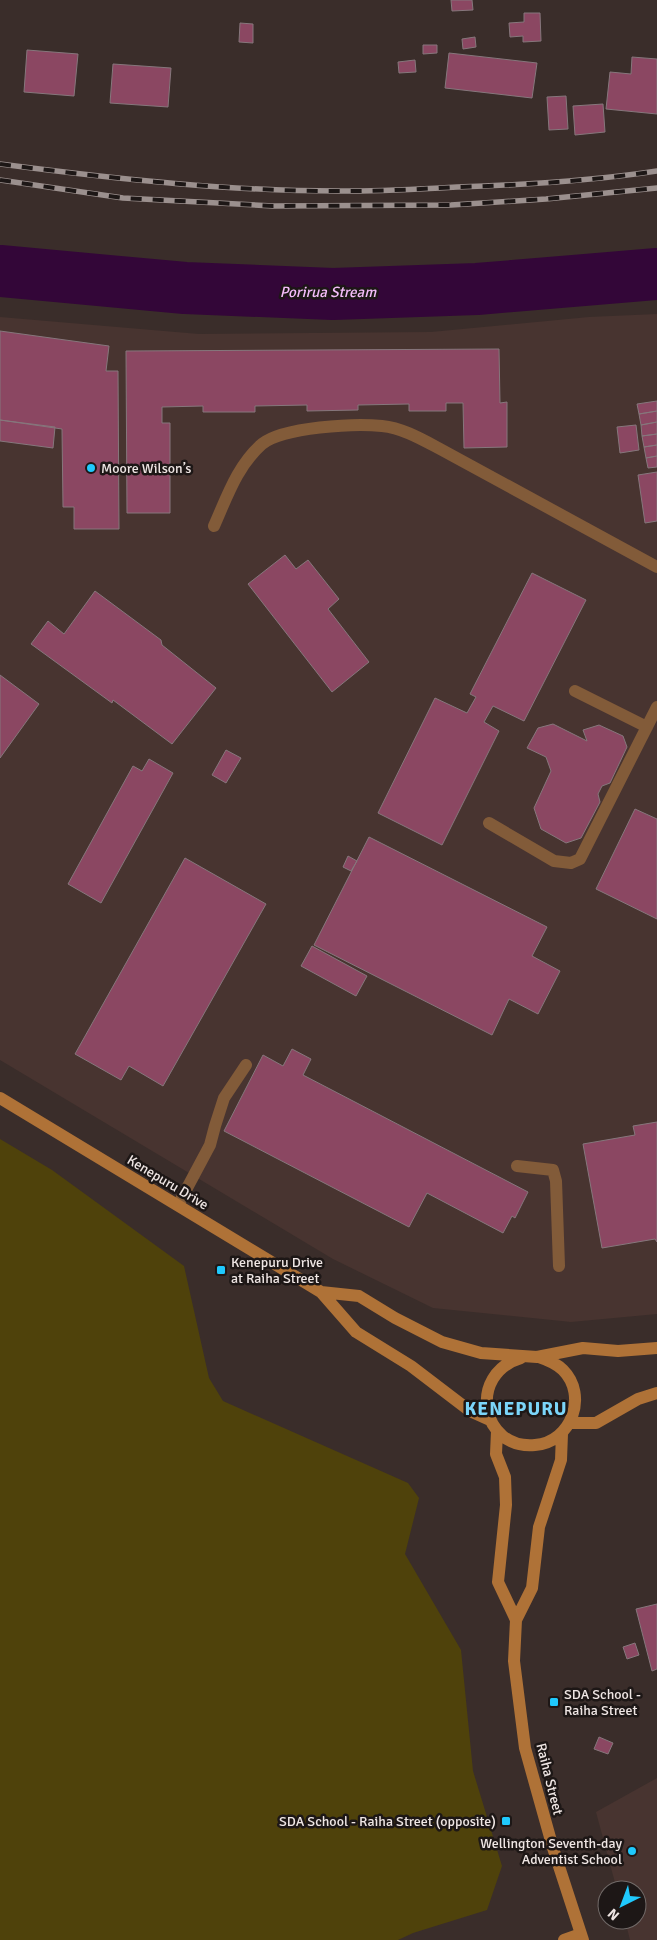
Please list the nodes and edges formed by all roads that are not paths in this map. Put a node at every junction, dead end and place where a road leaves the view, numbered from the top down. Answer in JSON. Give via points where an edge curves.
{"nodes":[{"id":1,"x":214,"y":526,"type":"dead end"},
{"id":2,"x":657,"y":567,"type":"edge"},
{"id":3,"x":575,"y":691,"type":"dead end"},
{"id":4,"x":657,"y":707,"type":"edge"},
{"id":5,"x":647,"y":727,"type":"junction"},
{"id":6,"x":489,"y":823,"type":"dead end"},
{"id":7,"x":246,"y":1065,"type":"dead end"},
{"id":8,"x":0,"y":1098,"type":"edge"},
{"id":9,"x":517,"y":1166,"type":"dead end"},
{"id":10,"x":178,"y":1205,"type":"junction"},
{"id":11,"x":559,"y":1266,"type":"dead end"},
{"id":12,"x":321,"y":1292,"type":"junction"},
{"id":13,"x":657,"y":1348,"type":"edge"},
{"id":14,"x":523,"y":1357,"type":"junction"},
{"id":15,"x":538,"y":1357,"type":"junction"},
{"id":16,"x":657,"y":1394,"type":"edge"},
{"id":17,"x":490,"y":1420,"type":"junction"},
{"id":18,"x":570,"y":1422,"type":"junction"},
{"id":19,"x":497,"y":1431,"type":"junction"},
{"id":20,"x":562,"y":1434,"type":"junction"},
{"id":21,"x":516,"y":1620,"type":"junction"},
{"id":22,"x":582,"y":1937,"type":"edge"},
{"id":23,"x":564,"y":1940,"type":"edge"}],
"edges":[{"from":1,"to":2,"type":"lane","via":[[236,474],[263,444],[292,432],[348,425],[383,426],[411,434]]},
{"from":3,"to":5,"type":"lane"},
{"from":4,"to":5,"type":"lane"},
{"from":5,"to":6,"type":"lane","via":[[580,859],[571,863],[554,861]]},
{"from":7,"to":10,"type":"lane","via":[[224,1098],[210,1145]]},
{"from":8,"to":10,"type":"main road","name":"Kenepuru Drive"},
{"from":9,"to":11,"type":"lane","via":[[553,1170]]},
{"from":10,"to":12,"type":"main road","name":"Kenepuru Drive"},
{"from":12,"to":14,"type":"main road","name":"Kenepuru Drive","via":[[359,1296],[442,1342],[481,1354]]},
{"from":12,"to":17,"type":"main road","name":"Kenepuru Drive","via":[[356,1332],[411,1366],[470,1411]]},
{"from":13,"to":15,"type":"main road","name":"Kenepuru Drive","via":[[618,1352],[583,1348]]},
{"from":14,"to":15,"type":"main road","name":"Kenepuru Drive"},
{"from":14,"to":17,"type":"main road","name":"Kenepuru Drive","via":[[510,1361],[491,1381],[486,1394]]},
{"from":15,"to":18,"type":"main road","name":"Kenepuru Drive","via":[[551,1361],[571,1381],[575,1409]]},
{"from":16,"to":18,"type":"main road","via":[[638,1400],[596,1423]]},
{"from":17,"to":19,"type":"main road","name":"Kenepuru Drive"},
{"from":18,"to":20,"type":"main road","name":"Kenepuru Drive"},
{"from":19,"to":20,"type":"main road","name":"Kenepuru Drive","via":[[522,1445],[550,1442]]},
{"from":19,"to":21,"type":"main road","name":"Raiha Street","via":[[496,1454],[505,1477],[506,1505],[498,1582]]},
{"from":20,"to":21,"type":"main road","name":"Raiha Street","via":[[561,1460],[539,1527],[532,1588]]},
{"from":21,"to":22,"type":"main road","name":"Raiha Street","via":[[514,1661],[525,1748]]},
{"from":22,"to":23,"type":"main road"}]}
